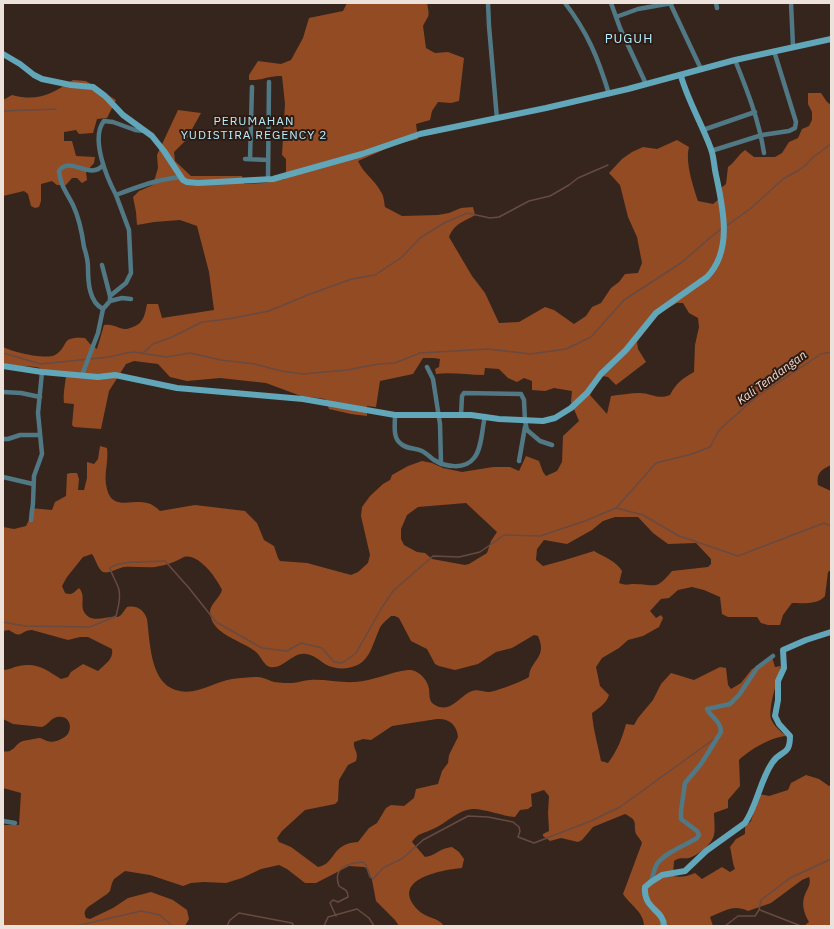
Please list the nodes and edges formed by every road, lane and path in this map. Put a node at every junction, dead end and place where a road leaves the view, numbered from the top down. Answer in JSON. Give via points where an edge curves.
{"nodes":[{"id":1,"x":488,"y":3,"type":"edge"},
{"id":2,"x":565,"y":3,"type":"edge"},
{"id":3,"x":611,"y":3,"type":"edge"},
{"id":4,"x":671,"y":3,"type":"edge"},
{"id":5,"x":790,"y":3,"type":"edge"},
{"id":6,"x":616,"y":16,"type":"junction"},
{"id":7,"x":831,"y":39,"type":"edge"},
{"id":8,"x":794,"y":46,"type":"junction"},
{"id":9,"x":774,"y":51,"type":"junction"},
{"id":10,"x":3,"y":54,"type":"edge"},
{"id":11,"x":735,"y":60,"type":"junction"},
{"id":12,"x":702,"y":69,"type":"junction"},
{"id":13,"x":681,"y":76,"type":"junction"},
{"id":14,"x":269,"y":82,"type":"dead end"},
{"id":15,"x":646,"y":84,"type":"junction"},
{"id":16,"x":252,"y":87,"type":"dead end"},
{"id":17,"x":609,"y":94,"type":"junction"},
{"id":18,"x":755,"y":112,"type":"junction"},
{"id":19,"x":497,"y":119,"type":"junction"},
{"id":20,"x":703,"y":130,"type":"junction"},
{"id":21,"x":146,"y":131,"type":"junction"},
{"id":22,"x":762,"y":135,"type":"junction"},
{"id":23,"x":711,"y":151,"type":"junction"},
{"id":24,"x":764,"y":153,"type":"dead end"},
{"id":25,"x":268,"y":160,"type":"junction"},
{"id":26,"x":104,"y":165,"type":"junction"},
{"id":27,"x":181,"y":177,"type":"junction"},
{"id":28,"x":268,"y":179,"type":"junction"},
{"id":29,"x":116,"y":195,"type":"junction"},
{"id":30,"x":102,"y":265,"type":"dead end"},
{"id":31,"x":110,"y":299,"type":"junction"},
{"id":32,"x":131,"y":299,"type":"dead end"},
{"id":33,"x":103,"y":309,"type":"junction"},
{"id":34,"x":3,"y":366,"type":"edge"},
{"id":35,"x":427,"y":367,"type":"dead end"},
{"id":36,"x":42,"y":372,"type":"junction"},
{"id":37,"x":82,"y":374,"type":"junction"},
{"id":38,"x":3,"y":392,"type":"edge"},
{"id":39,"x":40,"y":397,"type":"junction"},
{"id":40,"x":395,"y":415,"type":"junction"},
{"id":41,"x":461,"y":415,"type":"junction"},
{"id":42,"x":439,"y":416,"type":"junction"},
{"id":43,"x":485,"y":416,"type":"junction"},
{"id":44,"x":525,"y":423,"type":"junction"},
{"id":45,"x":39,"y":435,"type":"junction"},
{"id":46,"x":3,"y":439,"type":"edge"},
{"id":47,"x":552,"y":445,"type":"dead end"},
{"id":48,"x":519,"y":461,"type":"dead end"},
{"id":49,"x":441,"y":464,"type":"junction"},
{"id":50,"x":3,"y":477,"type":"edge"},
{"id":51,"x":33,"y":484,"type":"junction"},
{"id":52,"x":31,"y":520,"type":"dead end"},
{"id":53,"x":831,"y":632,"type":"edge"},
{"id":54,"x":773,"y":656,"type":"dead end"},
{"id":55,"x":3,"y":821,"type":"edge"},
{"id":56,"x":15,"y":823,"type":"dead end"},
{"id":57,"x":651,"y":882,"type":"junction"},
{"id":58,"x":664,"y":926,"type":"edge"}],
"edges":[{"from":1,"to":19,"type":"street"},
{"from":2,"to":17,"type":"street","via":[[591,43]]},
{"from":3,"to":6,"type":"street"},
{"from":4,"to":6,"type":"street"},
{"from":4,"to":12,"type":"street"},
{"from":5,"to":8,"type":"street"},
{"from":6,"to":15,"type":"street"},
{"from":7,"to":8,"type":"street"},
{"from":8,"to":9,"type":"street"},
{"from":9,"to":11,"type":"street"},
{"from":9,"to":22,"type":"street","via":[[796,125],[789,131]]},
{"from":10,"to":21,"type":"street","via":[[42,79],[94,87],[123,115]]},
{"from":11,"to":12,"type":"street"},
{"from":11,"to":18,"type":"street"},
{"from":12,"to":13,"type":"street"},
{"from":13,"to":15,"type":"street"},
{"from":13,"to":20,"type":"street"},
{"from":14,"to":25,"type":"street"},
{"from":15,"to":17,"type":"street"},
{"from":16,"to":25,"type":"street","via":[[248,159]]},
{"from":17,"to":19,"type":"street"},
{"from":18,"to":20,"type":"street"},
{"from":18,"to":22,"type":"street"},
{"from":19,"to":28,"type":"street","via":[[420,134],[362,154]]},
{"from":20,"to":23,"type":"street"},
{"from":21,"to":26,"type":"street","via":[[104,121],[98,136]]},
{"from":21,"to":27,"type":"street","via":[[158,143]]},
{"from":22,"to":23,"type":"street"},
{"from":22,"to":24,"type":"street"},
{"from":23,"to":44,"type":"street","via":[[723,206],[724,224],[714,270],[656,313],[632,344],[571,408],[555,418]]},
{"from":25,"to":28,"type":"street"},
{"from":26,"to":29,"type":"street"},
{"from":26,"to":33,"type":"street","via":[[95,171],[73,166],[59,171],[62,187],[73,204],[79,222],[91,292],[98,306]]},
{"from":27,"to":28,"type":"street","via":[[187,182],[198,184]]},
{"from":27,"to":29,"type":"street","via":[[155,181]]},
{"from":29,"to":31,"type":"street","via":[[129,230],[131,268],[126,283]]},
{"from":30,"to":31,"type":"street"},
{"from":31,"to":32,"type":"street"},
{"from":31,"to":33,"type":"street"},
{"from":33,"to":37,"type":"street","via":[[98,333]]},
{"from":34,"to":36,"type":"street"},
{"from":35,"to":42,"type":"street","via":[[433,379]]},
{"from":36,"to":37,"type":"street"},
{"from":36,"to":39,"type":"street"},
{"from":37,"to":40,"type":"street","via":[[98,377],[115,375],[177,388],[303,399]]},
{"from":38,"to":39,"type":"street"},
{"from":39,"to":45,"type":"street"},
{"from":40,"to":42,"type":"street"},
{"from":40,"to":49,"type":"street","via":[[395,430],[399,442],[406,448],[421,450]]},
{"from":41,"to":42,"type":"street"},
{"from":41,"to":43,"type":"street"},
{"from":41,"to":44,"type":"street","via":[[464,394],[521,394],[524,400]]},
{"from":42,"to":49,"type":"street"},
{"from":43,"to":44,"type":"street"},
{"from":43,"to":49,"type":"street","via":[[478,453],[473,460],[459,466]]},
{"from":44,"to":47,"type":"street","via":[[528,432],[536,439]]},
{"from":44,"to":48,"type":"street"},
{"from":45,"to":46,"type":"street","via":[[20,435]]},
{"from":45,"to":51,"type":"street","via":[[42,454]]},
{"from":50,"to":51,"type":"street"},
{"from":51,"to":52,"type":"street"},
{"from":53,"to":57,"type":"street","via":[[783,650],[784,668],[778,681],[775,716],[790,736],[789,749],[773,761],[745,823],[706,850],[685,871],[665,874]]},
{"from":54,"to":57,"type":"street","via":[[757,668],[730,704],[707,708],[721,727],[721,732],[701,764],[685,781],[680,816],[683,822],[698,832],[698,837],[666,855],[657,865]]},
{"from":55,"to":56,"type":"street"},
{"from":57,"to":58,"type":"street","via":[[645,887],[646,897],[649,905],[662,917]]}]}
